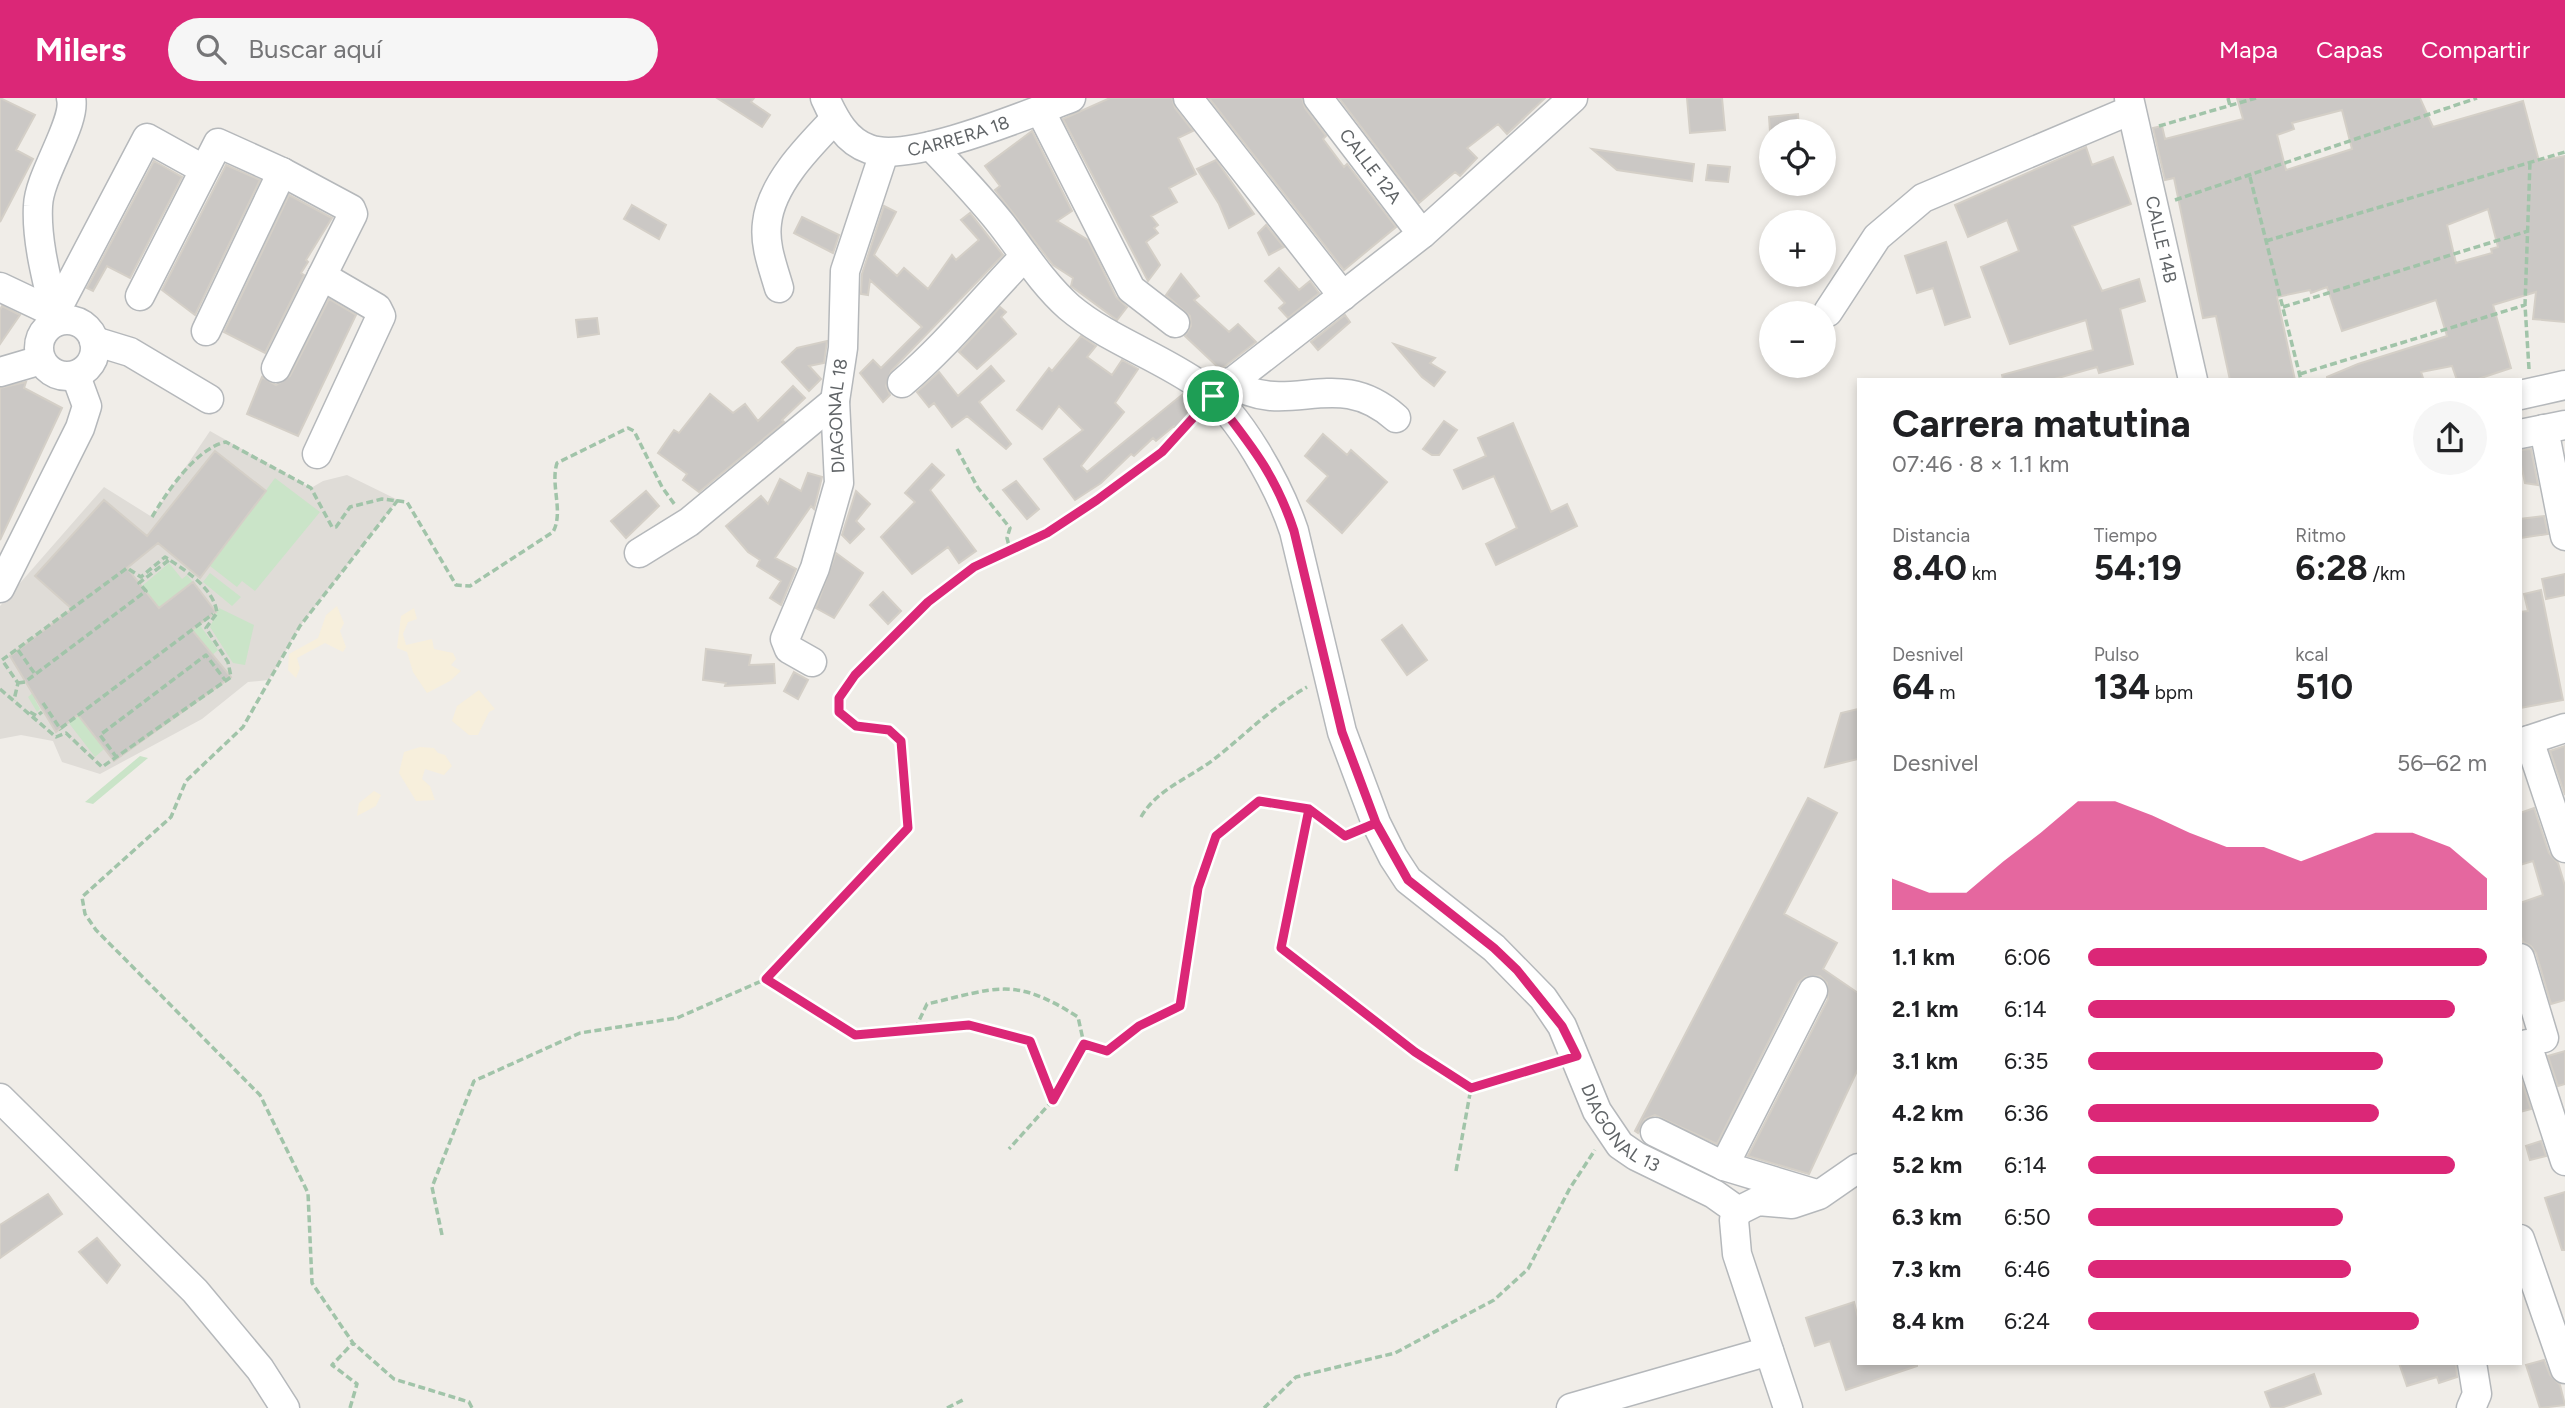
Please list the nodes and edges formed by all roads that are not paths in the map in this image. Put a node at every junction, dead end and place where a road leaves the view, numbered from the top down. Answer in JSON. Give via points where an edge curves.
{"nodes":[{"id":1,"x":71,"y":98,"type":"edge"},
{"id":2,"x":1071,"y":98,"type":"edge"},
{"id":3,"x":1188,"y":98,"type":"edge"},
{"id":4,"x":1318,"y":98,"type":"edge"},
{"id":5,"x":1573,"y":98,"type":"edge"},
{"id":6,"x":830,"y":109,"type":"edge"},
{"id":7,"x":1040,"y":110,"type":"junction"},
{"id":8,"x":2132,"y":113,"type":"edge"},
{"id":9,"x":931,"y":146,"type":"junction"},
{"id":10,"x":884,"y":153,"type":"junction"},
{"id":11,"x":204,"y":169,"type":"junction"},
{"id":12,"x":282,"y":172,"type":"junction"},
{"id":13,"x":1422,"y":234,"type":"junction"},
{"id":14,"x":1025,"y":256,"type":"junction"},
{"id":15,"x":322,"y":276,"type":"junction"},
{"id":16,"x":0,"y":287,"type":"edge"},
{"id":17,"x":779,"y":288,"type":"dead end"},
{"id":18,"x":140,"y":296,"type":"dead end"},
{"id":19,"x":1343,"y":296,"type":"junction"},
{"id":20,"x":1835,"y":301,"type":"edge"},
{"id":21,"x":56,"y":318,"type":"junction"},
{"id":22,"x":1175,"y":323,"type":"dead end"},
{"id":23,"x":206,"y":331,"type":"dead end"},
{"id":24,"x":94,"y":341,"type":"junction"},
{"id":25,"x":41,"y":360,"type":"junction"},
{"id":26,"x":276,"y":368,"type":"dead end"},
{"id":27,"x":0,"y":372,"type":"edge"},
{"id":28,"x":76,"y":376,"type":"junction"},
{"id":29,"x":2193,"y":378,"type":"edge"},
{"id":30,"x":902,"y":383,"type":"dead end"},
{"id":31,"x":2565,"y":385,"type":"edge"},
{"id":32,"x":1222,"y":389,"type":"junction"},
{"id":33,"x":2525,"y":393,"type":"edge"},
{"id":34,"x":209,"y":399,"type":"dead end"},
{"id":35,"x":835,"y":401,"type":"junction"},
{"id":36,"x":1396,"y":418,"type":"dead end"},
{"id":37,"x":2543,"y":429,"type":"edge"},
{"id":38,"x":317,"y":454,"type":"dead end"},
{"id":39,"x":2565,"y":536,"type":"edge"},
{"id":40,"x":639,"y":553,"type":"dead end"},
{"id":41,"x":2,"y":578,"type":"edge"},
{"id":42,"x":812,"y":662,"type":"dead end"},
{"id":43,"x":2565,"y":728,"type":"edge"},
{"id":44,"x":2524,"y":741,"type":"edge"},
{"id":45,"x":2565,"y":848,"type":"edge"},
{"id":46,"x":2522,"y":967,"type":"edge"},
{"id":47,"x":1813,"y":991,"type":"dead end"},
{"id":48,"x":2539,"y":1040,"type":"edge"},
{"id":49,"x":0,"y":1098,"type":"edge"},
{"id":50,"x":1655,"y":1132,"type":"dead end"},
{"id":51,"x":2565,"y":1161,"type":"edge"},
{"id":52,"x":1724,"y":1166,"type":"junction"},
{"id":53,"x":1857,"y":1169,"type":"edge"},
{"id":54,"x":1819,"y":1195,"type":"junction"},
{"id":55,"x":1738,"y":1211,"type":"junction"},
{"id":56,"x":2522,"y":1245,"type":"edge"},
{"id":57,"x":1769,"y":1351,"type":"junction"},
{"id":58,"x":2472,"y":1365,"type":"edge"},
{"id":59,"x":2565,"y":1369,"type":"edge"},
{"id":60,"x":285,"y":1408,"type":"edge"},
{"id":61,"x":1571,"y":1408,"type":"edge"},
{"id":62,"x":1788,"y":1408,"type":"edge"},
{"id":63,"x":2472,"y":1408,"type":"edge"}],
"edges":[{"from":1,"to":21,"type":"street","via":[[68,121],[43,180],[38,206]]},
{"from":2,"to":7,"type":"street","name":"CARRERA 18"},
{"from":3,"to":19,"type":"street"},
{"from":4,"to":13,"type":"street","name":"CALLE 12A"},
{"from":5,"to":13,"type":"street"},
{"from":6,"to":10,"type":"street","via":[[855,142]]},
{"from":6,"to":17,"type":"street","via":[[772,197],[767,236]]},
{"from":7,"to":9,"type":"street","name":"CARRERA 18"},
{"from":7,"to":22,"type":"street","via":[[1131,289]]},
{"from":8,"to":20,"type":"street","via":[[1923,198],[1877,237]]},
{"from":8,"to":29,"type":"street","name":"CALLE 14B"},
{"from":9,"to":10,"type":"street","name":"CARRERA 18"},
{"from":9,"to":14,"type":"street"},
{"from":10,"to":35,"type":"street","name":"DIAGONAL 18","via":[[845,271],[843,348]]},
{"from":11,"to":12,"type":"street","via":[[221,142]]},
{"from":11,"to":18,"type":"street"},
{"from":11,"to":21,"type":"street","via":[[151,139],[145,140]]},
{"from":12,"to":15,"type":"street","via":[[353,212]]},
{"from":12,"to":23,"type":"street"},
{"from":13,"to":19,"type":"street"},
{"from":14,"to":30,"type":"street","via":[[932,358]]},
{"from":14,"to":32,"type":"street","via":[[1082,317],[1183,374]]},
{"from":15,"to":26,"type":"street"},
{"from":15,"to":38,"type":"street","via":[[377,308],[381,316]]},
{"from":16,"to":21,"type":"street"},
{"from":19,"to":32,"type":"street"},
{"from":21,"to":24,"type":"street","via":[[75,321]]},
{"from":21,"to":25,"type":"street","via":[[41,337]]},
{"from":24,"to":28,"type":"street","via":[[90,366]]},
{"from":24,"to":34,"type":"street","via":[[130,352]]},
{"from":25,"to":27,"type":"street"},
{"from":25,"to":28,"type":"street","via":[[51,373]]},
{"from":28,"to":41,"type":"street","via":[[87,406],[80,428]]},
{"from":31,"to":33,"type":"street"},
{"from":32,"to":36,"type":"street","via":[[1259,396],[1357,394],[1378,402]]},
{"from":32,"to":55,"type":"street","name":"DIAGONAL 13","via":[[1284,499],[1342,732],[1376,823],[1408,880],[1494,948],[1562,1026],[1608,1131],[1636,1156]]},
{"from":35,"to":40,"type":"street","via":[[689,522]]},
{"from":35,"to":42,"type":"street","name":"DIAGONAL 18","via":[[839,483],[815,568],[785,639],[789,649]]},
{"from":37,"to":39,"type":"street"},
{"from":43,"to":44,"type":"street"},
{"from":44,"to":45,"type":"street"},
{"from":46,"to":48,"type":"street"},
{"from":47,"to":52,"type":"street"},
{"from":48,"to":51,"type":"street"},
{"from":49,"to":60,"type":"street","via":[[195,1291],[260,1369]]},
{"from":50,"to":52,"type":"street"},
{"from":52,"to":54,"type":"street"},
{"from":53,"to":54,"type":"street"},
{"from":54,"to":55,"type":"street","via":[[1792,1204],[1758,1201]]},
{"from":55,"to":57,"type":"street","via":[[1733,1235]]},
{"from":56,"to":59,"type":"street"},
{"from":57,"to":61,"type":"street"},
{"from":57,"to":62,"type":"street"},
{"from":58,"to":63,"type":"street","via":[[2477,1394]]}]}
